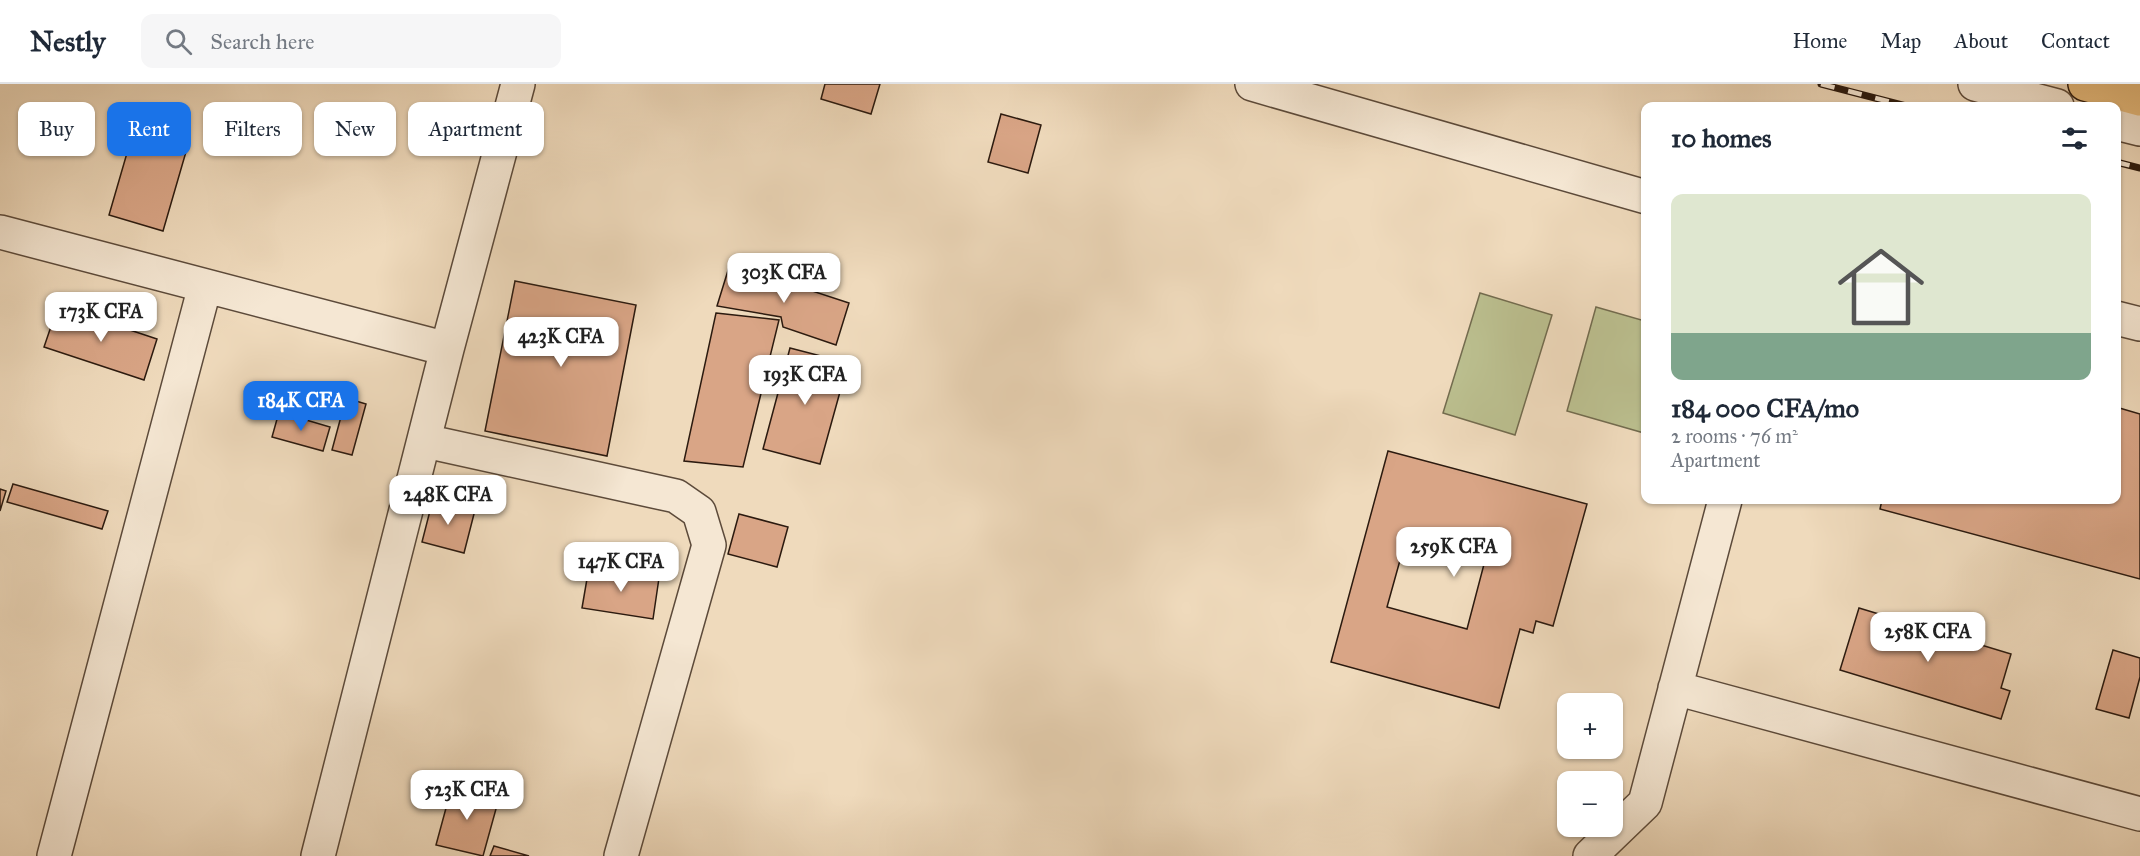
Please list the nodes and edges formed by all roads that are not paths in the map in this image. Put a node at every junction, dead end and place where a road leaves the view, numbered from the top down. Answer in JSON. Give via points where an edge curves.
{"nodes":[{"id":1,"x":518,"y":84,"type":"edge"},
{"id":2,"x":1252,"y":84,"type":"edge"},
{"id":3,"x":1975,"y":84,"type":"edge"},
{"id":4,"x":2085,"y":84,"type":"edge"},
{"id":5,"x":2140,"y":99,"type":"edge"},
{"id":6,"x":2042,"y":102,"type":"edge"},
{"id":7,"x":2121,"y":124,"type":"edge"},
{"id":8,"x":2140,"y":129,"type":"edge"},
{"id":9,"x":1641,"y":196,"type":"edge"},
{"id":10,"x":0,"y":232,"type":"edge"},
{"id":11,"x":205,"y":286,"type":"junction"},
{"id":12,"x":2121,"y":319,"type":"edge"},
{"id":13,"x":2140,"y":324,"type":"edge"},
{"id":14,"x":447,"y":349,"type":"junction"},
{"id":15,"x":425,"y":441,"type":"junction"},
{"id":16,"x":1724,"y":504,"type":"edge"},
{"id":17,"x":1675,"y":688,"type":"junction"},
{"id":18,"x":2140,"y":814,"type":"edge"},
{"id":19,"x":54,"y":856,"type":"edge"},
{"id":20,"x":318,"y":856,"type":"edge"},
{"id":21,"x":621,"y":856,"type":"edge"},
{"id":22,"x":1590,"y":856,"type":"edge"}],
"edges":[{"from":1,"to":14,"type":"street"},
{"from":2,"to":9,"type":"street"},
{"from":3,"to":6,"type":"street"},
{"from":4,"to":5,"type":"highway"},
{"from":7,"to":8,"type":"street"},
{"from":10,"to":11,"type":"street"},
{"from":11,"to":14,"type":"street"},
{"from":11,"to":19,"type":"street"},
{"from":12,"to":13,"type":"street"},
{"from":14,"to":15,"type":"street"},
{"from":15,"to":20,"type":"street"},
{"from":15,"to":21,"type":"street","via":[[676,496],[699,512],[709,545]]},
{"from":16,"to":17,"type":"street"},
{"from":17,"to":18,"type":"street"},
{"from":17,"to":22,"type":"street","via":[[1645,803]]}]}
